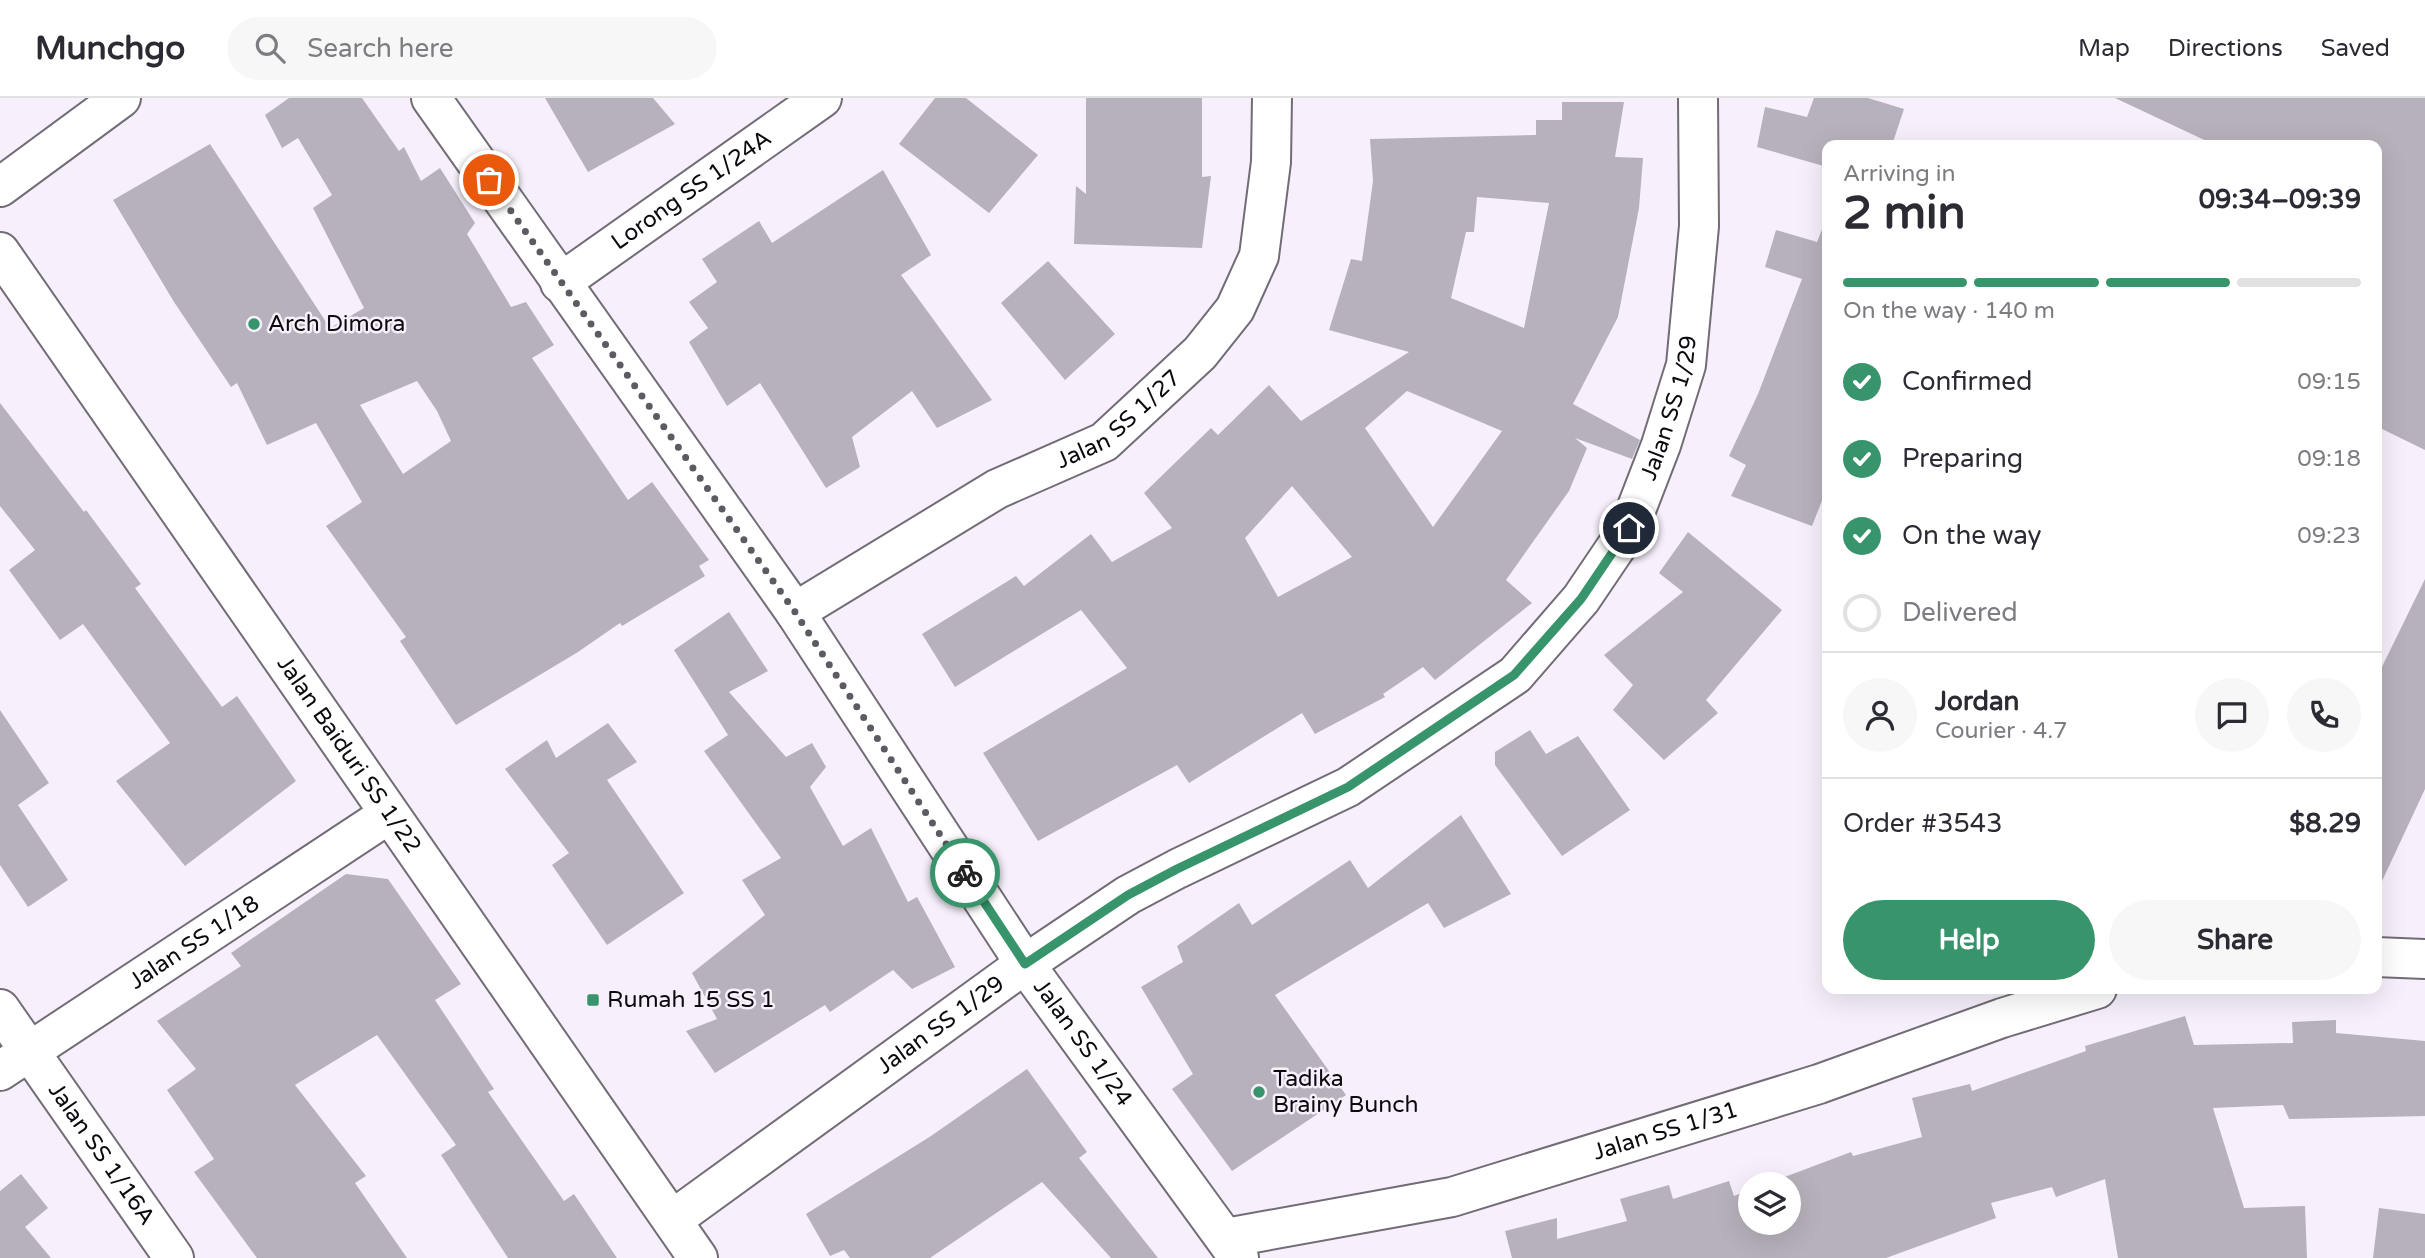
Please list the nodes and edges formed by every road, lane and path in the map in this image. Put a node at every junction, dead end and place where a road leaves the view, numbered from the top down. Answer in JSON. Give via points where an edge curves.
{"nodes":[{"id":1,"x":121,"y":98,"type":"edge"},
{"id":2,"x":431,"y":98,"type":"edge"},
{"id":3,"x":822,"y":98,"type":"edge"},
{"id":4,"x":1272,"y":98,"type":"edge"},
{"id":5,"x":1698,"y":98,"type":"edge"},
{"id":6,"x":0,"y":187,"type":"edge"},
{"id":7,"x":0,"y":252,"type":"edge"},
{"id":8,"x":561,"y":283,"type":"junction"},
{"id":9,"x":795,"y":612,"type":"junction"},
{"id":10,"x":389,"y":814,"type":"junction"},
{"id":11,"x":2382,"y":957,"type":"edge"},
{"id":12,"x":2425,"y":959,"type":"edge"},
{"id":13,"x":1025,"y":964,"type":"junction"},
{"id":14,"x":2081,"y":994,"type":"edge"},
{"id":15,"x":0,"y":1009,"type":"edge"},
{"id":16,"x":15,"y":1060,"type":"edge"},
{"id":17,"x":671,"y":1220,"type":"junction"},
{"id":18,"x":1232,"y":1248,"type":"edge"},
{"id":19,"x":174,"y":1258,"type":"edge"},
{"id":20,"x":698,"y":1258,"type":"edge"}],
"edges":[{"from":1,"to":6,"type":"street"},
{"from":2,"to":8,"type":"street","name":"Jalan SS 1/24"},
{"from":3,"to":8,"type":"street","name":"Lorong SS 1/24A"},
{"from":4,"to":9,"type":"street","name":"Jalan SS 1/27","via":[[1259,256],[1235,309],[1200,354],[1104,442],[997,489]]},
{"from":5,"to":13,"type":"street","name":"Jalan SS 1/29","via":[[1699,226],[1686,365],[1629,528],[1581,599],[1514,675],[1426,736],[1348,787],[1128,895]]},
{"from":7,"to":10,"type":"street","name":"Jalan Baiduri SS 1/22"},
{"from":8,"to":9,"type":"street","name":"Jalan SS 1/24"},
{"from":9,"to":13,"type":"street","name":"Jalan SS 1/24"},
{"from":10,"to":16,"type":"street","name":"Jalan SS 1/18"},
{"from":10,"to":17,"type":"street","name":"Jalan Baiduri SS 1/22"},
{"from":11,"to":12,"type":"street"},
{"from":13,"to":17,"type":"street","name":"Jalan SS 1/29"},
{"from":13,"to":18,"type":"street","name":"Jalan SS 1/24"},
{"from":14,"to":18,"type":"street","name":"Jalan SS 1/31","via":[[1819,1084],[1452,1197]]},
{"from":15,"to":16,"type":"street","name":"Jalan SS 1/16A"},
{"from":16,"to":19,"type":"street","name":"Jalan SS 1/16A"},
{"from":17,"to":20,"type":"street","name":"Jalan Baiduri SS 1/22"}]}
